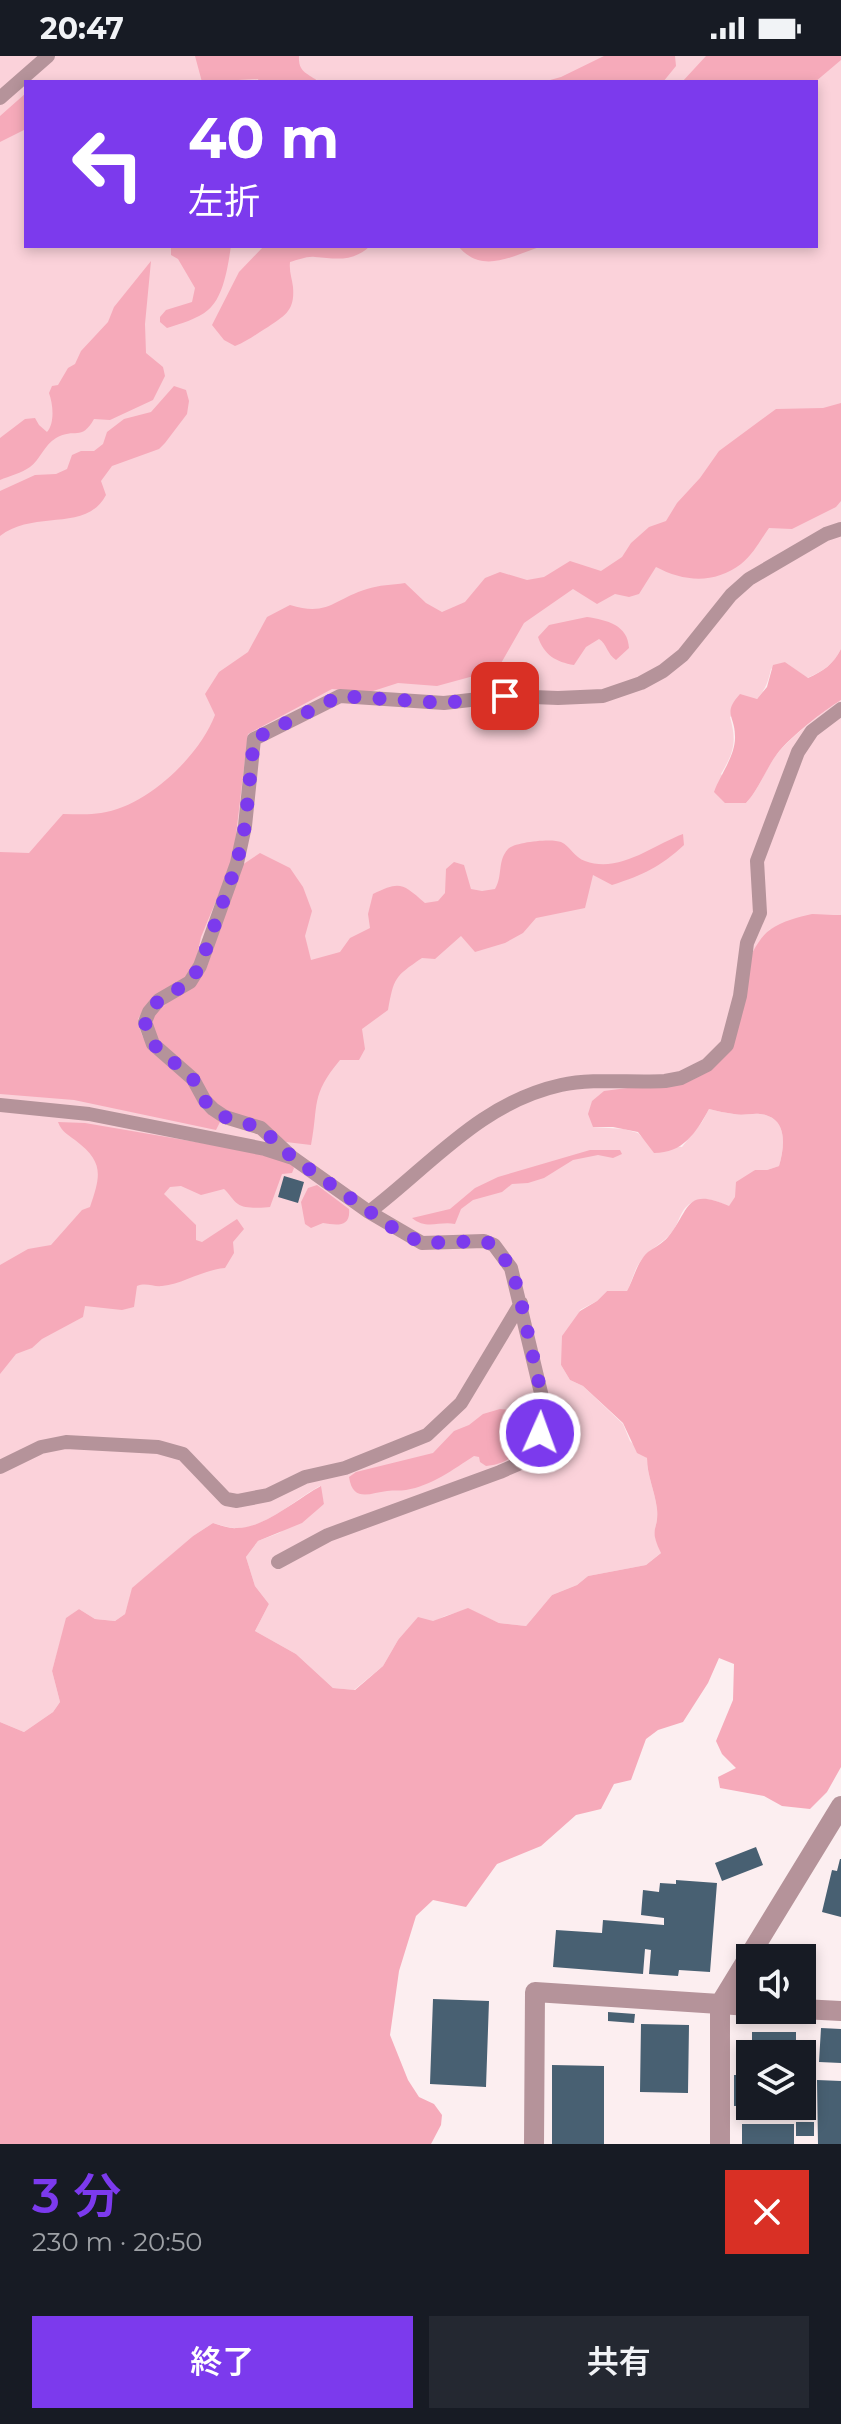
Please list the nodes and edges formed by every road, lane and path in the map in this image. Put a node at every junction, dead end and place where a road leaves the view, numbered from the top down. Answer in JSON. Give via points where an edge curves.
{"nodes":[{"id":1,"x":48,"y":56,"type":"edge"},
{"id":2,"x":0,"y":98,"type":"edge"},
{"id":3,"x":841,"y":529,"type":"edge"},
{"id":4,"x":841,"y":709,"type":"edge"},
{"id":5,"x":0,"y":1105,"type":"edge"},
{"id":6,"x":293,"y":1158,"type":"junction"},
{"id":7,"x":369,"y":1212,"type":"junction"},
{"id":8,"x":521,"y":1303,"type":"junction"},
{"id":9,"x":0,"y":1467,"type":"edge"},
{"id":10,"x":278,"y":1562,"type":"dead end"},
{"id":11,"x":841,"y":1806,"type":"edge"},
{"id":12,"x":720,"y":2004,"type":"junction"},
{"id":13,"x":736,"y":2005,"type":"edge"},
{"id":14,"x":816,"y":2010,"type":"edge"},
{"id":15,"x":841,"y":2011,"type":"edge"},
{"id":16,"x":534,"y":2144,"type":"edge"},
{"id":17,"x":720,"y":2144,"type":"edge"}],
"edges":[{"from":1,"to":2,"type":"lane"},
{"from":3,"to":6,"type":"lane","via":[[749,579],[683,655],[641,683],[603,696],[505,696],[444,703],[340,696],[254,739],[237,863],[200,966],[190,982],[159,1000],[145,1022],[153,1044],[193,1079],[213,1109],[261,1128]]},
{"from":4,"to":7,"type":"lane","via":[[812,731],[798,752],[757,861],[760,913],[747,943],[727,1045],[707,1065],[681,1078],[562,1085],[523,1097],[466,1129]]},
{"from":5,"to":6,"type":"lane","via":[[89,1114]]},
{"from":6,"to":7,"type":"lane"},
{"from":7,"to":8,"type":"lane","via":[[422,1243],[494,1245],[511,1268]]},
{"from":8,"to":9,"type":"lane","via":[[461,1403],[427,1435],[268,1495],[226,1499],[183,1454],[158,1447],[66,1442],[41,1447]]},
{"from":8,"to":10,"type":"lane","via":[[543,1417],[540,1433],[518,1464],[328,1535]]},
{"from":11,"to":12,"type":"street"},
{"from":12,"to":13,"type":"street"},
{"from":12,"to":16,"type":"street","via":[[535,1992]]},
{"from":12,"to":17,"type":"street"},
{"from":14,"to":15,"type":"street"}]}
